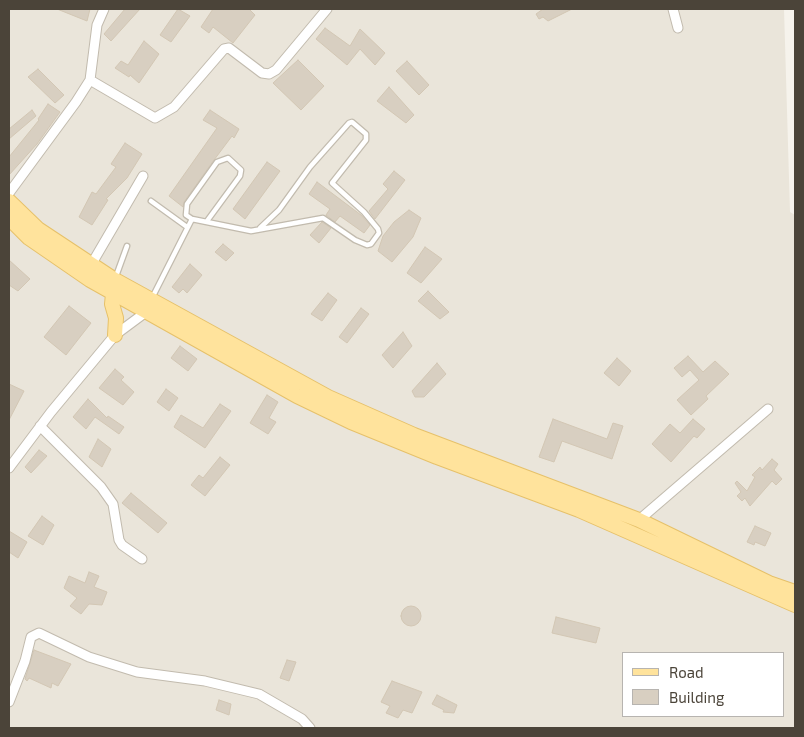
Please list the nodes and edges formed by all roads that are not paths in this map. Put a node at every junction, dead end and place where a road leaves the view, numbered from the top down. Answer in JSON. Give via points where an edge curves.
{"nodes":[{"id":1,"x":104,"y":9,"type":"edge"},
{"id":2,"x":326,"y":9,"type":"edge"},
{"id":3,"x":673,"y":9,"type":"edge"},
{"id":4,"x":678,"y":28,"type":"dead end"},
{"id":5,"x":90,"y":80,"type":"junction"},
{"id":6,"x":143,"y":176,"type":"dead end"},
{"id":7,"x":9,"y":194,"type":"edge"},
{"id":8,"x":9,"y":201,"type":"edge"},
{"id":9,"x":151,"y":201,"type":"dead end"},
{"id":10,"x":9,"y":218,"type":"edge"},
{"id":11,"x":192,"y":220,"type":"junction"},
{"id":12,"x":206,"y":221,"type":"junction"},
{"id":13,"x":188,"y":226,"type":"junction"},
{"id":14,"x":260,"y":228,"type":"junction"},
{"id":15,"x":127,"y":246,"type":"dead end"},
{"id":16,"x":91,"y":265,"type":"junction"},
{"id":17,"x":115,"y":280,"type":"junction"},
{"id":18,"x":113,"y":294,"type":"junction"},
{"id":19,"x":148,"y":306,"type":"junction"},
{"id":20,"x":115,"y":335,"type":"junction"},
{"id":21,"x":768,"y":409,"type":"dead end"},
{"id":22,"x":40,"y":426,"type":"junction"},
{"id":23,"x":9,"y":468,"type":"edge"},
{"id":24,"x":639,"y":520,"type":"junction"},
{"id":25,"x":142,"y":559,"type":"dead end"},
{"id":26,"x":795,"y":592,"type":"edge"},
{"id":27,"x":795,"y":604,"type":"edge"},
{"id":28,"x":9,"y":702,"type":"edge"},
{"id":29,"x":310,"y":728,"type":"edge"}],
"edges":[{"from":1,"to":5,"type":"street","via":[[97,26]]},
{"from":2,"to":5,"type":"street","via":[[276,70],[262,73],[229,48],[224,49],[174,107],[155,118]]},
{"from":3,"to":4,"type":"street"},
{"from":5,"to":7,"type":"street"},
{"from":6,"to":16,"type":"street"},
{"from":8,"to":16,"type":"main road","via":[[38,229]]},
{"from":9,"to":13,"type":"lane"},
{"from":10,"to":18,"type":"main road","via":[[48,252]]},
{"from":11,"to":12,"type":"lane"},
{"from":11,"to":12,"type":"lane","via":[[186,215],[187,204],[217,162],[228,158],[241,170],[240,176]]},
{"from":11,"to":13,"type":"lane"},
{"from":12,"to":14,"type":"lane","via":[[251,232]]},
{"from":13,"to":19,"type":"lane"},
{"from":14,"to":14,"type":"lane","via":[[279,210],[310,167],[349,123],[366,134],[366,140],[332,183],[378,229],[379,233],[371,244],[355,240],[323,218]]},
{"from":15,"to":17,"type":"lane"},
{"from":16,"to":17,"type":"main road"},
{"from":17,"to":19,"type":"main road"},
{"from":18,"to":19,"type":"main road"},
{"from":18,"to":20,"type":"main road"},
{"from":19,"to":20,"type":"street"},
{"from":19,"to":24,"type":"main road","via":[[377,419]]},
{"from":19,"to":27,"type":"main road","via":[[297,396],[352,422],[579,510]]},
{"from":20,"to":22,"type":"street"},
{"from":21,"to":24,"type":"street"},
{"from":22,"to":23,"type":"street"},
{"from":22,"to":25,"type":"street","via":[[100,487],[113,504],[122,546]]},
{"from":24,"to":26,"type":"main road","via":[[769,583]]},
{"from":28,"to":29,"type":"street","via":[[31,637],[39,633],[89,657],[137,672],[205,681],[259,694],[302,719]]}]}
